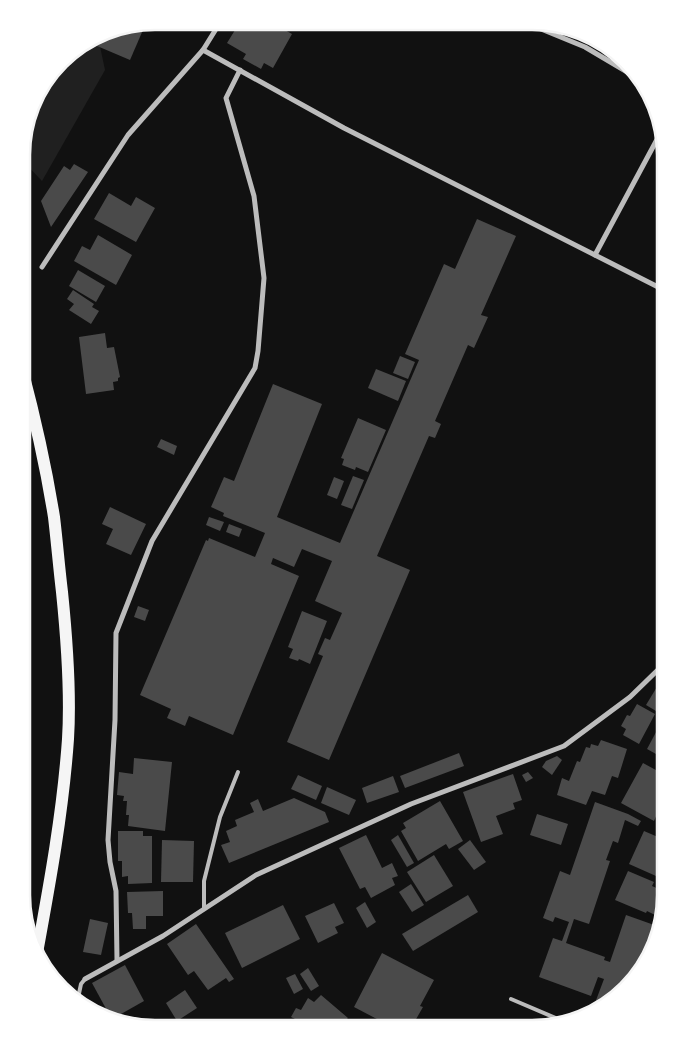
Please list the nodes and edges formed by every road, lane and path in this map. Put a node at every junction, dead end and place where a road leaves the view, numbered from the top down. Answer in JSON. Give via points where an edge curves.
{"nodes":[{"id":1,"x":216,"y":30,"type":"edge"},
{"id":2,"x":546,"y":31,"type":"edge"},
{"id":3,"x":203,"y":50,"type":"junction"},
{"id":4,"x":621,"y":69,"type":"edge"},
{"id":5,"x":240,"y":70,"type":"junction"},
{"id":6,"x":656,"y":141,"type":"edge"},
{"id":7,"x":595,"y":256,"type":"junction"},
{"id":8,"x":42,"y":267,"type":"dead end"},
{"id":9,"x":657,"y":287,"type":"edge"},
{"id":10,"x":30,"y":400,"type":"edge"},
{"id":11,"x":657,"y":671,"type":"edge"},
{"id":12,"x":238,"y":772,"type":"dead end"},
{"id":13,"x":204,"y":909,"type":"junction"},
{"id":14,"x":39,"y":939,"type":"edge"},
{"id":15,"x":118,"y":960,"type":"junction"},
{"id":16,"x":85,"y":979,"type":"joint"},
{"id":17,"x":79,"y":994,"type":"edge"},
{"id":18,"x":512,"y":1000,"type":"dead end"},
{"id":19,"x":556,"y":1018,"type":"edge"}],
"edges":[{"from":1,"to":3,"type":"street"},
{"from":2,"to":4,"type":"street","via":[[585,47]]},
{"from":3,"to":5,"type":"street"},
{"from":3,"to":8,"type":"street","via":[[128,135]]},
{"from":5,"to":7,"type":"street","via":[[344,128]]},
{"from":5,"to":15,"type":"street","via":[[226,98],[254,196],[264,278],[258,351],[255,368],[152,541],[116,633],[116,720],[108,840],[116,892]]},
{"from":6,"to":7,"type":"street"},
{"from":7,"to":9,"type":"street"},
{"from":10,"to":14,"type":"main road","via":[[54,519],[68,680],[68,738],[63,794]]},
{"from":11,"to":13,"type":"street","via":[[630,697],[564,746],[411,804],[334,838],[256,875]]},
{"from":12,"to":13,"type":"lane","via":[[220,818],[204,881]]},
{"from":13,"to":15,"type":"street"},
{"from":15,"to":16,"type":"street"},
{"from":16,"to":17,"type":"lane"},
{"from":18,"to":19,"type":"lane"}]}
